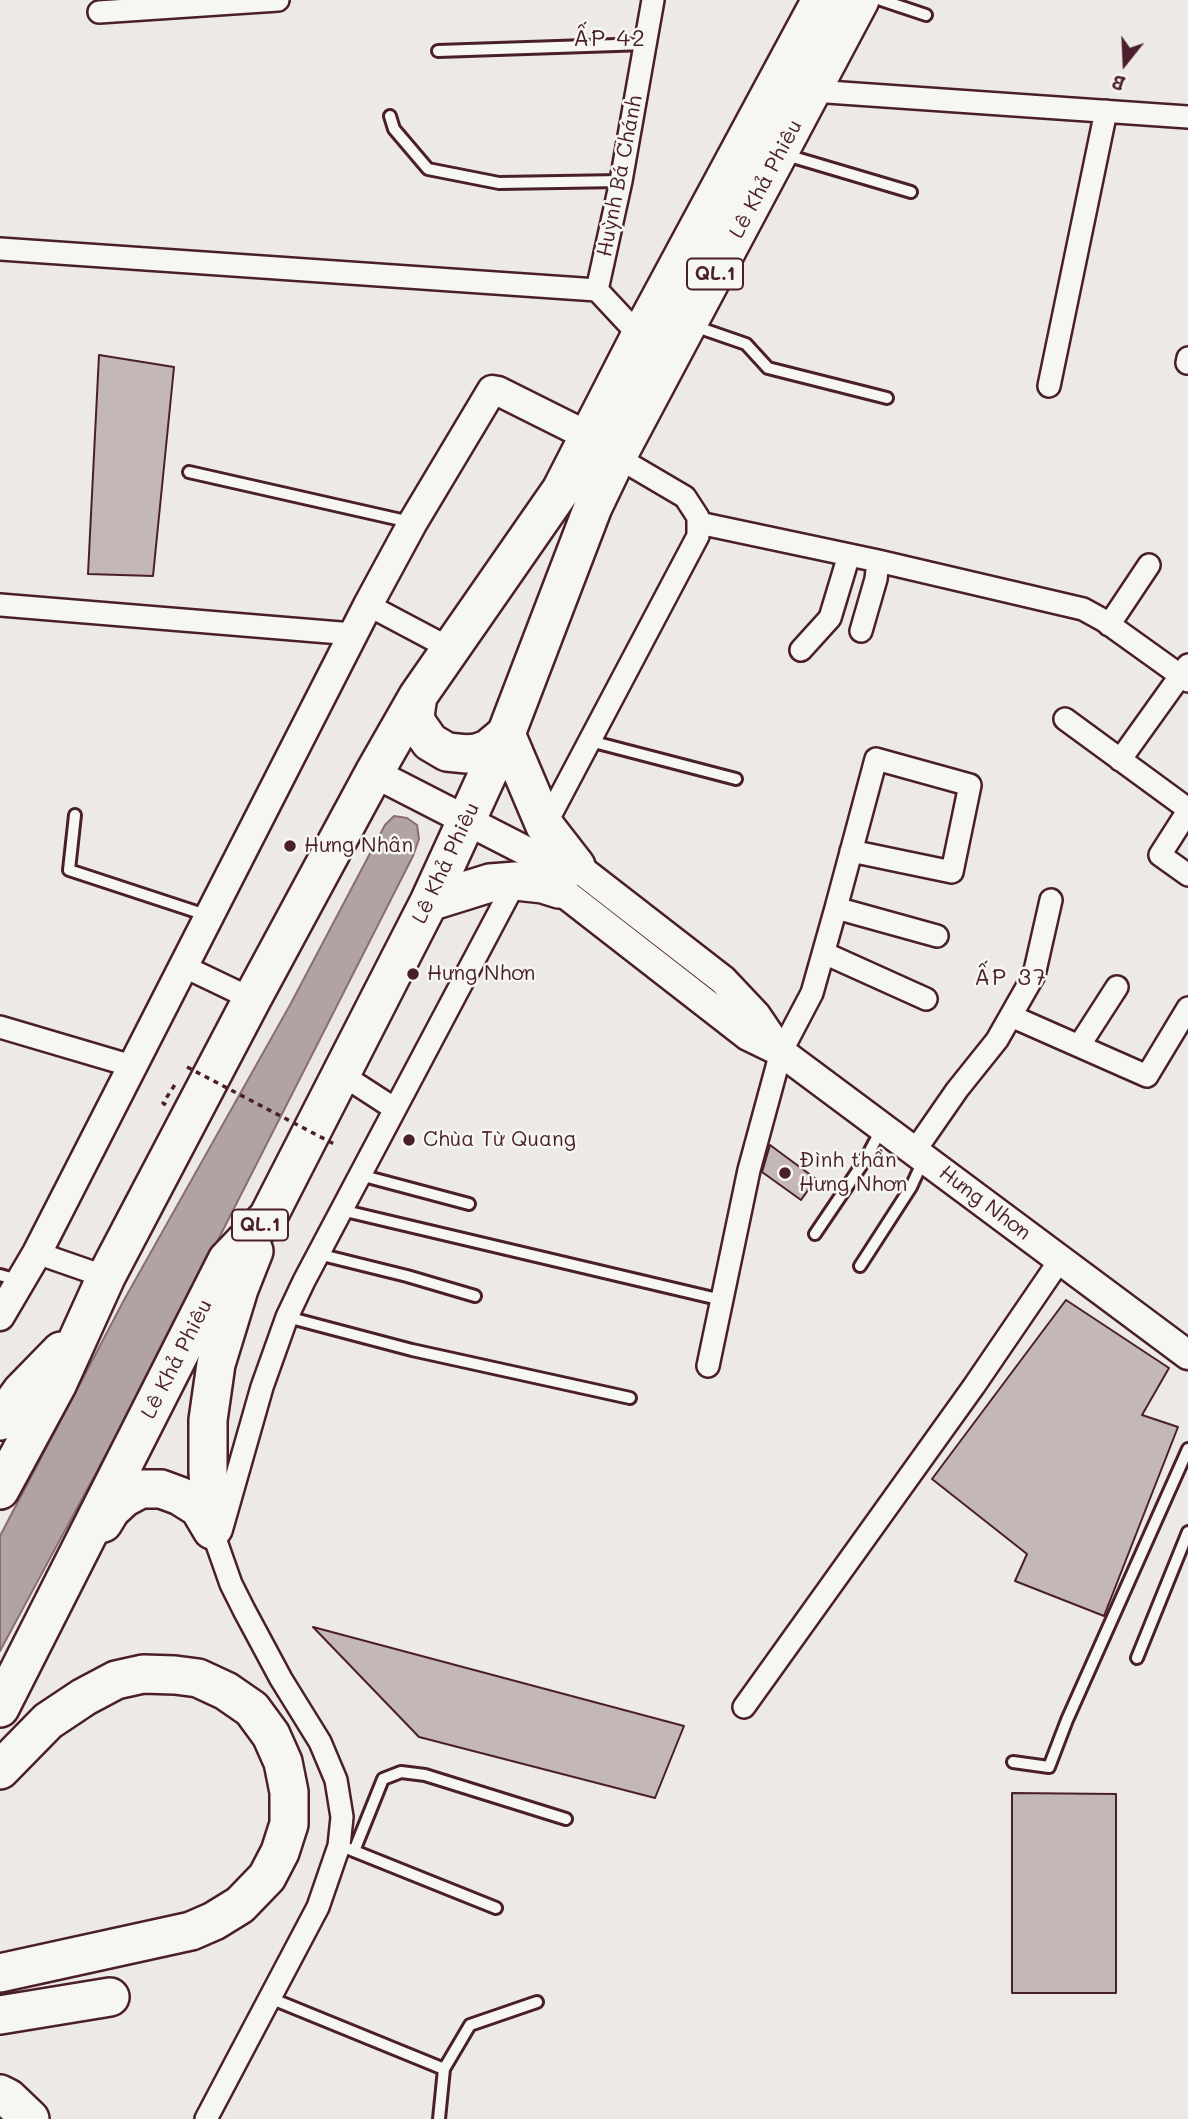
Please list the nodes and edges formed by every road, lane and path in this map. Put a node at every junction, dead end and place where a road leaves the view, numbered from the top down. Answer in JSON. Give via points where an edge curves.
{"nodes":[{"id":1,"x":278,"y":0,"type":"edge"},
{"id":2,"x":653,"y":0,"type":"edge"},
{"id":3,"x":821,"y":0,"type":"edge"},
{"id":4,"x":860,"y":0,"type":"edge"},
{"id":5,"x":881,"y":0,"type":"edge"},
{"id":6,"x":99,"y":12,"type":"dead end"},
{"id":7,"x":926,"y":15,"type":"dead end"},
{"id":8,"x":646,"y":44,"type":"junction"},
{"id":9,"x":438,"y":51,"type":"dead end"},
{"id":10,"x":813,"y":91,"type":"junction"},
{"id":11,"x":1105,"y":111,"type":"junction"},
{"id":12,"x":390,"y":116,"type":"dead end"},
{"id":13,"x":1188,"y":117,"type":"edge"},
{"id":14,"x":779,"y":153,"type":"junction"},
{"id":15,"x":621,"y":181,"type":"junction"},
{"id":16,"x":911,"y":192,"type":"dead end"},
{"id":17,"x":0,"y":249,"type":"edge"},
{"id":18,"x":597,"y":290,"type":"junction"},
{"id":19,"x":688,"y":324,"type":"junction"},
{"id":20,"x":640,"y":336,"type":"junction"},
{"id":21,"x":1049,"y":386,"type":"dead end"},
{"id":22,"x":887,"y":398,"type":"dead end"},
{"id":23,"x":602,"y":447,"type":"junction"},
{"id":24,"x":189,"y":472,"type":"dead end"},
{"id":25,"x":413,"y":522,"type":"junction"},
{"id":26,"x":699,"y":523,"type":"junction"},
{"id":27,"x":849,"y":555,"type":"junction"},
{"id":28,"x":878,"y":561,"type":"junction"},
{"id":29,"x":1149,"y":565,"type":"dead end"},
{"id":30,"x":0,"y":605,"type":"edge"},
{"id":31,"x":368,"y":605,"type":"junction"},
{"id":32,"x":1109,"y":625,"type":"junction"},
{"id":33,"x":861,"y":631,"type":"dead end"},
{"id":34,"x":353,"y":634,"type":"junction"},
{"id":35,"x":451,"y":649,"type":"junction"},
{"id":36,"x":801,"y":650,"type":"dead end"},
{"id":37,"x":1186,"y":674,"type":"edge"},
{"id":38,"x":418,"y":696,"type":"junction"},
{"id":39,"x":1065,"y":719,"type":"dead end"},
{"id":40,"x":506,"y":734,"type":"junction"},
{"id":41,"x":590,"y":741,"type":"junction"},
{"id":42,"x":1120,"y":760,"type":"junction"},
{"id":43,"x":374,"y":773,"type":"junction"},
{"id":44,"x":736,"y":779,"type":"dead end"},
{"id":45,"x":1188,"y":810,"type":"edge"},
{"id":46,"x":75,"y":814,"type":"dead end"},
{"id":47,"x":467,"y":819,"type":"junction"},
{"id":48,"x":851,"y":851,"type":"junction"},
{"id":49,"x":530,"y":853,"type":"junction"},
{"id":50,"x":1188,"y":875,"type":"edge"},
{"id":51,"x":568,"y":878,"type":"junction"},
{"id":52,"x":1051,"y":900,"type":"dead end"},
{"id":53,"x":429,"y":901,"type":"junction"},
{"id":54,"x":836,"y":908,"type":"junction"},
{"id":55,"x":209,"y":916,"type":"junction"},
{"id":56,"x":937,"y":936,"type":"dead end"},
{"id":57,"x":824,"y":953,"type":"junction"},
{"id":58,"x":183,"y":966,"type":"junction"},
{"id":59,"x":1117,"y":988,"type":"dead end"},
{"id":60,"x":252,"y":999,"type":"junction"},
{"id":61,"x":926,"y":999,"type":"dead end"},
{"id":62,"x":1188,"y":1008,"type":"edge"},
{"id":63,"x":1011,"y":1016,"type":"junction"},
{"id":64,"x":0,"y":1027,"type":"edge"},
{"id":65,"x":1079,"y":1046,"type":"junction"},
{"id":66,"x":781,"y":1052,"type":"junction"},
{"id":67,"x":132,"y":1066,"type":"junction"},
{"id":68,"x":187,"y":1067,"type":"dead end"},
{"id":69,"x":341,"y":1074,"type":"junction"},
{"id":70,"x":395,"y":1109,"type":"junction"},
{"id":71,"x":882,"y":1127,"type":"junction"},
{"id":72,"x":334,"y":1144,"type":"dead end"},
{"id":73,"x":919,"y":1155,"type":"junction"},
{"id":74,"x":360,"y":1175,"type":"junction"},
{"id":75,"x":469,"y":1204,"type":"dead end"},
{"id":76,"x":341,"y":1210,"type":"junction"},
{"id":77,"x":268,"y":1217,"type":"junction"},
{"id":78,"x":815,"y":1234,"type":"dead end"},
{"id":79,"x":37,"y":1253,"type":"junction"},
{"id":80,"x":318,"y":1254,"type":"junction"},
{"id":81,"x":1060,"y":1260,"type":"junction"},
{"id":82,"x":860,"y":1265,"type":"dead end"},
{"id":83,"x":106,"y":1277,"type":"junction"},
{"id":84,"x":10,"y":1278,"type":"edge"},
{"id":85,"x":475,"y":1296,"type":"dead end"},
{"id":86,"x":722,"y":1300,"type":"junction"},
{"id":87,"x":0,"y":1316,"type":"edge"},
{"id":88,"x":287,"y":1317,"type":"junction"},
{"id":89,"x":79,"y":1333,"type":"junction"},
{"id":90,"x":1188,"y":1355,"type":"edge"},
{"id":91,"x":708,"y":1366,"type":"dead end"},
{"id":92,"x":630,"y":1398,"type":"dead end"},
{"id":93,"x":0,"y":1421,"type":"edge"},
{"id":94,"x":1188,"y":1449,"type":"edge"},
{"id":95,"x":0,"y":1490,"type":"edge"},
{"id":96,"x":1188,"y":1532,"type":"edge"},
{"id":97,"x":214,"y":1539,"type":"junction"},
{"id":98,"x":72,"y":1566,"type":"junction"},
{"id":99,"x":1137,"y":1658,"type":"dead end"},
{"id":100,"x":744,"y":1707,"type":"dead end"},
{"id":101,"x":0,"y":1708,"type":"edge"},
{"id":102,"x":1013,"y":1762,"type":"dead end"},
{"id":103,"x":0,"y":1770,"type":"edge"},
{"id":104,"x":566,"y":1819,"type":"dead end"},
{"id":105,"x":346,"y":1849,"type":"junction"},
{"id":106,"x":496,"y":1908,"type":"dead end"},
{"id":107,"x":0,"y":1975,"type":"edge"},
{"id":108,"x":110,"y":1997,"type":"dead end"},
{"id":109,"x":270,"y":1998,"type":"junction"},
{"id":110,"x":537,"y":2003,"type":"dead end"},
{"id":111,"x":0,"y":2015,"type":"edge"},
{"id":112,"x":444,"y":2069,"type":"junction"},
{"id":113,"x":0,"y":2094,"type":"edge"},
{"id":114,"x":30,"y":2119,"type":"edge"},
{"id":115,"x":206,"y":2119,"type":"edge"},
{"id":116,"x":439,"y":2119,"type":"edge"}],
"edges":[{"from":1,"to":6,"type":"street"},
{"from":2,"to":8,"type":"street","name":"Huỳnh Bá Chánh"},
{"from":3,"to":20,"type":"highway","name":"Lê Khả Phiêu","number":"QL.1"},
{"from":4,"to":10,"type":"highway","name":"Lê Khả Phiêu","number":"QL.1"},
{"from":5,"to":7,"type":"lane"},
{"from":8,"to":9,"type":"lane"},
{"from":8,"to":15,"type":"street","name":"Huỳnh Bá Chánh"},
{"from":10,"to":11,"type":"street"},
{"from":10,"to":14,"type":"highway","name":"Lê Khả Phiêu","number":"QL.1"},
{"from":11,"to":13,"type":"street"},
{"from":11,"to":21,"type":"street"},
{"from":12,"to":15,"type":"lane","via":[[394,129],[428,169],[499,183]]},
{"from":14,"to":16,"type":"lane"},
{"from":14,"to":19,"type":"highway","name":"Lê Khả Phiêu","number":"QL.1"},
{"from":15,"to":18,"type":"street","name":"Huỳnh Bá Chánh"},
{"from":17,"to":18,"type":"street"},
{"from":18,"to":20,"type":"street"},
{"from":19,"to":22,"type":"lane","via":[[746,344],[768,368]]},
{"from":19,"to":23,"type":"highway","name":"Lê Khả Phiêu","number":"QL.1"},
{"from":20,"to":23,"type":"highway","name":"Lê Khả Phiêu","number":"QL.1"},
{"from":23,"to":25,"type":"street","via":[[492,390]]},
{"from":23,"to":26,"type":"street","via":[[685,497]]},
{"from":23,"to":35,"type":"highway","name":"Lê Khả Phiêu","number":"QL.1","via":[[561,490]]},
{"from":23,"to":40,"type":"highway","name":"Lê Khả Phiêu","number":"QL.1","via":[[593,507]]},
{"from":24,"to":25,"type":"lane"},
{"from":25,"to":31,"type":"street"},
{"from":26,"to":27,"type":"street"},
{"from":26,"to":41,"type":"street","via":[[695,542]]},
{"from":27,"to":28,"type":"street"},
{"from":27,"to":36,"type":"street","via":[[830,618]]},
{"from":28,"to":32,"type":"street","via":[[1083,609]]},
{"from":28,"to":33,"type":"street"},
{"from":29,"to":32,"type":"street"},
{"from":30,"to":34,"type":"street"},
{"from":31,"to":34,"type":"street"},
{"from":31,"to":35,"type":"street"},
{"from":32,"to":37,"type":"street"},
{"from":34,"to":55,"type":"street"},
{"from":35,"to":38,"type":"highway","name":"Lê Khả Phiêu","number":"QL.1"},
{"from":37,"to":42,"type":"street"},
{"from":38,"to":40,"type":"highway","via":[[418,725],[430,742],[447,752],[477,753]]},
{"from":38,"to":43,"type":"highway","name":"Lê Khả Phiêu","number":"QL.1"},
{"from":39,"to":42,"type":"street"},
{"from":40,"to":47,"type":"highway","name":"Lê Khả Phiêu","number":"QL.1"},
{"from":40,"to":49,"type":"highway"},
{"from":41,"to":44,"type":"lane"},
{"from":41,"to":49,"type":"street"},
{"from":42,"to":45,"type":"street"},
{"from":43,"to":47,"type":"street"},
{"from":43,"to":60,"type":"highway","name":"Lê Khả Phiêu","number":"QL.1"},
{"from":45,"to":50,"type":"street","via":[[1160,855]]},
{"from":46,"to":55,"type":"lane","via":[[69,870]]},
{"from":47,"to":49,"type":"street"},
{"from":47,"to":53,"type":"highway","name":"Lê Khả Phiêu","number":"QL.1"},
{"from":48,"to":48,"type":"street","via":[[952,872],[970,785],[876,759]]},
{"from":48,"to":54,"type":"street"},
{"from":49,"to":51,"type":"highway"},
{"from":49,"to":51,"type":"highway","via":[[542,884]]},
{"from":49,"to":53,"type":"highway","via":[[472,887]]},
{"from":49,"to":70,"type":"street"},
{"from":51,"to":66,"type":"street","name":"Hưng Nhơn","via":[[748,1036]]},
{"from":52,"to":63,"type":"street","via":[[1034,975]]},
{"from":53,"to":69,"type":"highway","name":"Lê Khả Phiêu","number":"QL.1"},
{"from":54,"to":56,"type":"street"},
{"from":54,"to":57,"type":"street"},
{"from":55,"to":58,"type":"street"},
{"from":57,"to":61,"type":"street"},
{"from":57,"to":66,"type":"street","via":[[812,993]]},
{"from":58,"to":60,"type":"street"},
{"from":58,"to":67,"type":"street"},
{"from":59,"to":65,"type":"street"},
{"from":60,"to":83,"type":"highway","name":"Lê Khả Phiêu","number":"QL.1"},
{"from":62,"to":65,"type":"street","via":[[1147,1076]]},
{"from":63,"to":65,"type":"street"},
{"from":63,"to":73,"type":"street","via":[[957,1090]]},
{"from":64,"to":67,"type":"street"},
{"from":66,"to":71,"type":"street","name":"Hưng Nhơn"},
{"from":66,"to":86,"type":"street","via":[[748,1170]]},
{"from":67,"to":79,"type":"street"},
{"from":68,"to":72,"type":"path","bridge":true},
{"from":69,"to":70,"type":"street"},
{"from":69,"to":77,"type":"highway","name":"Lê Khả Phiêu","number":"QL.1"},
{"from":70,"to":74,"type":"street"},
{"from":71,"to":73,"type":"street","name":"Hưng Nhơn"},
{"from":71,"to":78,"type":"lane"},
{"from":73,"to":81,"type":"street","name":"Hưng Nhơn"},
{"from":73,"to":82,"type":"lane","via":[[911,1187]]},
{"from":74,"to":75,"type":"lane"},
{"from":74,"to":76,"type":"street"},
{"from":76,"to":80,"type":"street"},
{"from":76,"to":86,"type":"lane"},
{"from":77,"to":97,"type":"highway","via":[[216,1364],[208,1420]]},
{"from":77,"to":98,"type":"highway","name":"Lê Khả Phiêu","number":"QL.1","via":[[227,1260]]},
{"from":79,"to":83,"type":"street"},
{"from":79,"to":84,"type":"street"},
{"from":80,"to":85,"type":"lane"},
{"from":80,"to":88,"type":"street"},
{"from":81,"to":90,"type":"street","name":"Hưng Nhơn"},
{"from":81,"to":100,"type":"street"},
{"from":83,"to":89,"type":"highway","name":"Lê Khả Phiêu","number":"QL.1"},
{"from":84,"to":87,"type":"street"},
{"from":86,"to":91,"type":"street"},
{"from":88,"to":92,"type":"lane"},
{"from":88,"to":97,"type":"street"},
{"from":89,"to":93,"type":"highway","via":[[21,1392]]},
{"from":89,"to":95,"type":"highway","name":"Lê Khả Phiêu","number":"QL.1","via":[[57,1385]]},
{"from":94,"to":102,"type":"lane","via":[[1049,1767]]},
{"from":96,"to":99,"type":"lane"},
{"from":97,"to":98,"type":"highway","via":[[199,1508],[161,1489],[141,1489],[111,1510]]},
{"from":97,"to":105,"type":"street","via":[[244,1610],[320,1742],[336,1780]]},
{"from":98,"to":101,"type":"highway","name":"Lê Khả Phiêu","number":"QL.1"},
{"from":103,"to":107,"type":"highway","via":[[48,1721],[116,1680],[143,1674],[198,1678],[253,1709],[283,1762],[289,1792],[289,1824],[280,1852],[267,1877],[240,1906],[191,1931],[136,1949]]},
{"from":104,"to":105,"type":"lane","via":[[401,1772],[383,1779]]},
{"from":105,"to":106,"type":"lane"},
{"from":105,"to":109,"type":"street"},
{"from":108,"to":111,"type":"highway"},
{"from":109,"to":112,"type":"lane"},
{"from":109,"to":115,"type":"street"},
{"from":110,"to":112,"type":"lane","via":[[470,2025]]},
{"from":112,"to":116,"type":"lane"},
{"from":113,"to":114,"type":"highway"}]}
